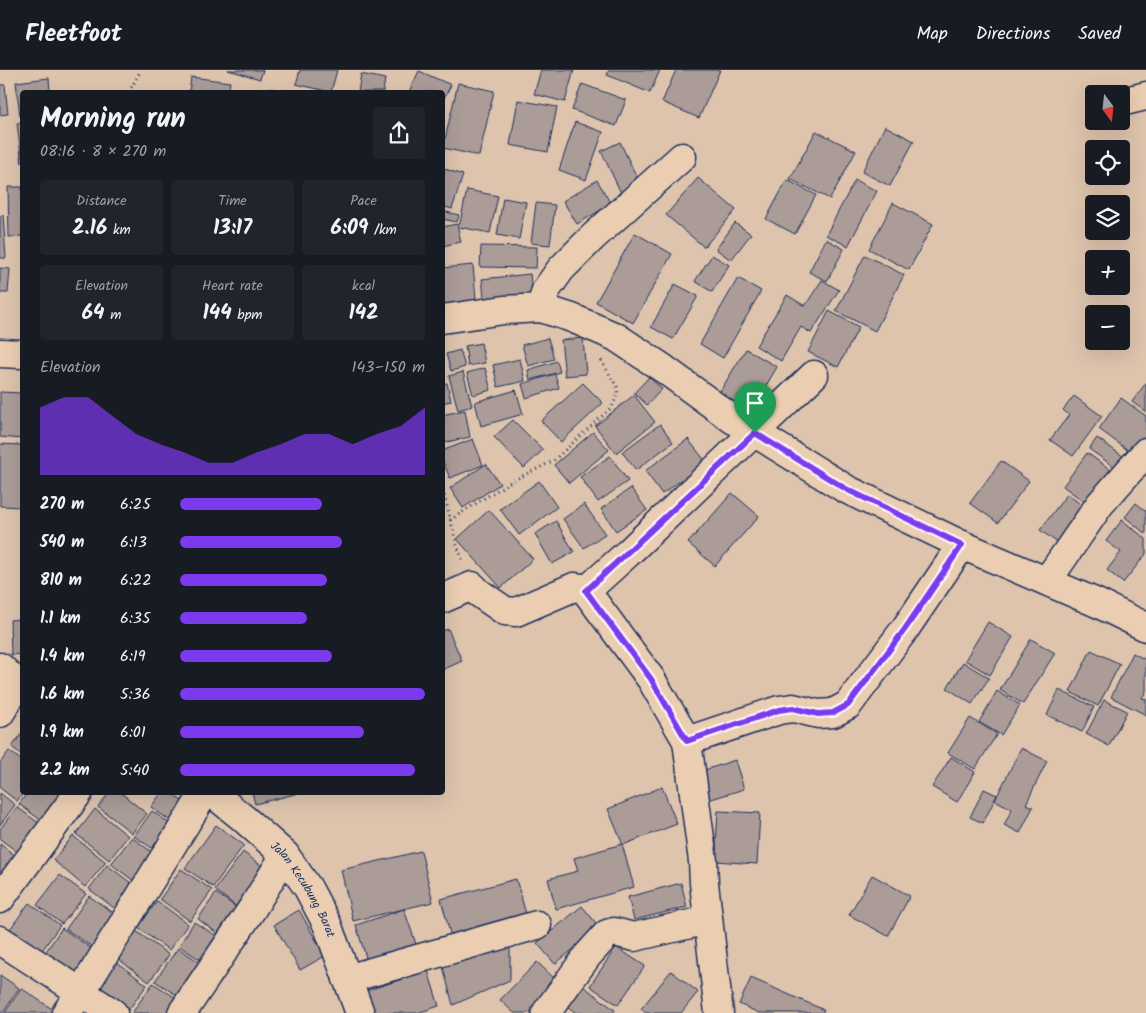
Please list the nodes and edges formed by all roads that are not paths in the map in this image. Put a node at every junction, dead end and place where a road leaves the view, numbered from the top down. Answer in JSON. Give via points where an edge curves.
{"nodes":[{"id":1,"x":1146,"y":96,"type":"edge"},
{"id":2,"x":1130,"y":100,"type":"edge"},
{"id":3,"x":682,"y":157,"type":"dead end"},
{"id":4,"x":541,"y":308,"type":"junction"},
{"id":5,"x":445,"y":319,"type":"edge"},
{"id":6,"x":0,"y":353,"type":"edge"},
{"id":7,"x":20,"y":354,"type":"edge"},
{"id":8,"x":814,"y":375,"type":"dead end"},
{"id":9,"x":755,"y":433,"type":"junction"},
{"id":10,"x":1146,"y":452,"type":"edge"},
{"id":11,"x":962,"y":545,"type":"junction"},
{"id":12,"x":1048,"y":581,"type":"junction"},
{"id":13,"x":586,"y":591,"type":"junction"},
{"id":14,"x":445,"y":598,"type":"edge"},
{"id":15,"x":1146,"y":627,"type":"edge"},
{"id":16,"x":9,"y":676,"type":"edge"},
{"id":17,"x":0,"y":713,"type":"edge"},
{"id":18,"x":687,"y":741,"type":"junction"},
{"id":19,"x":77,"y":795,"type":"edge"},
{"id":20,"x":203,"y":795,"type":"edge"},
{"id":21,"x":215,"y":795,"type":"edge"},
{"id":22,"x":285,"y":855,"type":"junction"},
{"id":23,"x":0,"y":899,"type":"edge"},
{"id":24,"x":708,"y":920,"type":"junction"},
{"id":25,"x":537,"y":925,"type":"dead end"},
{"id":26,"x":0,"y":940,"type":"edge"},
{"id":27,"x":347,"y":979,"type":"junction"},
{"id":28,"x":73,"y":1002,"type":"edge"},
{"id":29,"x":113,"y":1013,"type":"edge"},
{"id":30,"x":182,"y":1013,"type":"edge"},
{"id":31,"x":360,"y":1013,"type":"edge"},
{"id":32,"x":546,"y":1013,"type":"edge"},
{"id":33,"x":720,"y":1013,"type":"edge"}],
"edges":[{"from":1,"to":2,"type":"street"},
{"from":3,"to":4,"type":"street","via":[[561,269],[546,290]]},
{"from":4,"to":5,"type":"street"},
{"from":4,"to":9,"type":"street","via":[[616,338]]},
{"from":6,"to":7,"type":"street"},
{"from":8,"to":9,"type":"street"},
{"from":9,"to":11,"type":"street","via":[[846,489]]},
{"from":9,"to":13,"type":"street"},
{"from":10,"to":12,"type":"street","via":[[1100,504]]},
{"from":11,"to":12,"type":"street"},
{"from":11,"to":18,"type":"street","via":[[848,705],[833,713],[818,714],[793,708],[779,710]]},
{"from":12,"to":15,"type":"street"},
{"from":13,"to":14,"type":"street","via":[[574,587],[516,612],[505,611],[472,586]]},
{"from":13,"to":18,"type":"street","via":[[651,679]]},
{"from":16,"to":17,"type":"street"},
{"from":18,"to":24,"type":"street"},
{"from":19,"to":23,"type":"street"},
{"from":20,"to":28,"type":"street"},
{"from":21,"to":22,"type":"street","name":"Jalan Kecubung Barat"},
{"from":22,"to":27,"type":"street","name":"Jalan Kecubung Barat","via":[[328,924]]},
{"from":22,"to":30,"type":"street"},
{"from":24,"to":32,"type":"street","via":[[634,937],[614,932],[607,934]]},
{"from":24,"to":33,"type":"street"},
{"from":25,"to":27,"type":"street"},
{"from":26,"to":28,"type":"street"},
{"from":27,"to":31,"type":"street","name":"Jalan Kecubung Barat"},
{"from":28,"to":29,"type":"street"}]}
